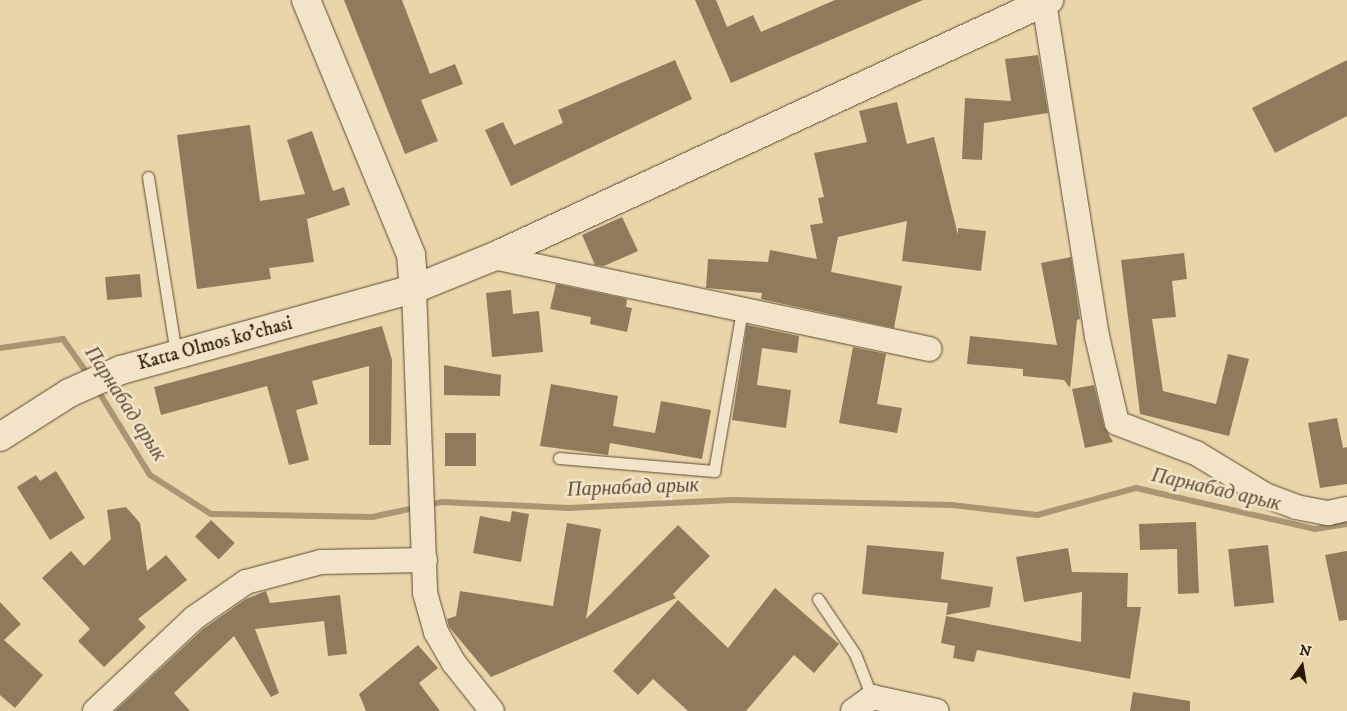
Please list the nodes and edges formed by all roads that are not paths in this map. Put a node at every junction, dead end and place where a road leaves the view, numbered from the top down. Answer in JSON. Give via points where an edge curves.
{"nodes":[{"id":1,"x":306,"y":0,"type":"edge"},
{"id":2,"x":1046,"y":1,"type":"edge"},
{"id":3,"x":148,"y":177,"type":"dead end"},
{"id":4,"x":493,"y":257,"type":"junction"},
{"id":5,"x":414,"y":289,"type":"junction"},
{"id":6,"x":742,"y":310,"type":"junction"},
{"id":7,"x":929,"y":349,"type":"dead end"},
{"id":8,"x":176,"y":354,"type":"junction"},
{"id":9,"x":0,"y":437,"type":"edge"},
{"id":10,"x":559,"y":458,"type":"dead end"},
{"id":11,"x":1347,"y":509,"type":"edge"},
{"id":12,"x":426,"y":560,"type":"junction"},
{"id":13,"x":818,"y":600,"type":"dead end"},
{"id":14,"x":872,"y":697,"type":"junction"},
{"id":15,"x":95,"y":711,"type":"edge"},
{"id":16,"x":492,"y":711,"type":"edge"},
{"id":17,"x":853,"y":711,"type":"edge"},
{"id":18,"x":937,"y":711,"type":"edge"}],
"edges":[{"from":1,"to":5,"type":"street","via":[[411,255]]},
{"from":2,"to":4,"type":"street","name":"Katta Olmos ko'chasi"},
{"from":2,"to":11,"type":"street","via":[[1097,336],[1117,423],[1196,453],[1266,496],[1296,507],[1328,513]]},
{"from":3,"to":8,"type":"lane"},
{"from":4,"to":5,"type":"street","name":"Katta Olmos ko'chasi"},
{"from":4,"to":6,"type":"street"},
{"from":5,"to":8,"type":"street","name":"Katta Olmos ko'chasi"},
{"from":5,"to":12,"type":"street"},
{"from":6,"to":7,"type":"street"},
{"from":6,"to":10,"type":"lane","via":[[714,471]]},
{"from":8,"to":9,"type":"street","name":"Katta Olmos ko'chasi","via":[[121,370],[69,393]]},
{"from":12,"to":15,"type":"street","via":[[321,562],[246,582],[194,618]]},
{"from":12,"to":16,"type":"street","via":[[425,593],[436,632],[454,663]]},
{"from":13,"to":14,"type":"lane","via":[[854,654]]},
{"from":14,"to":17,"type":"street"},
{"from":14,"to":18,"type":"street"}]}
